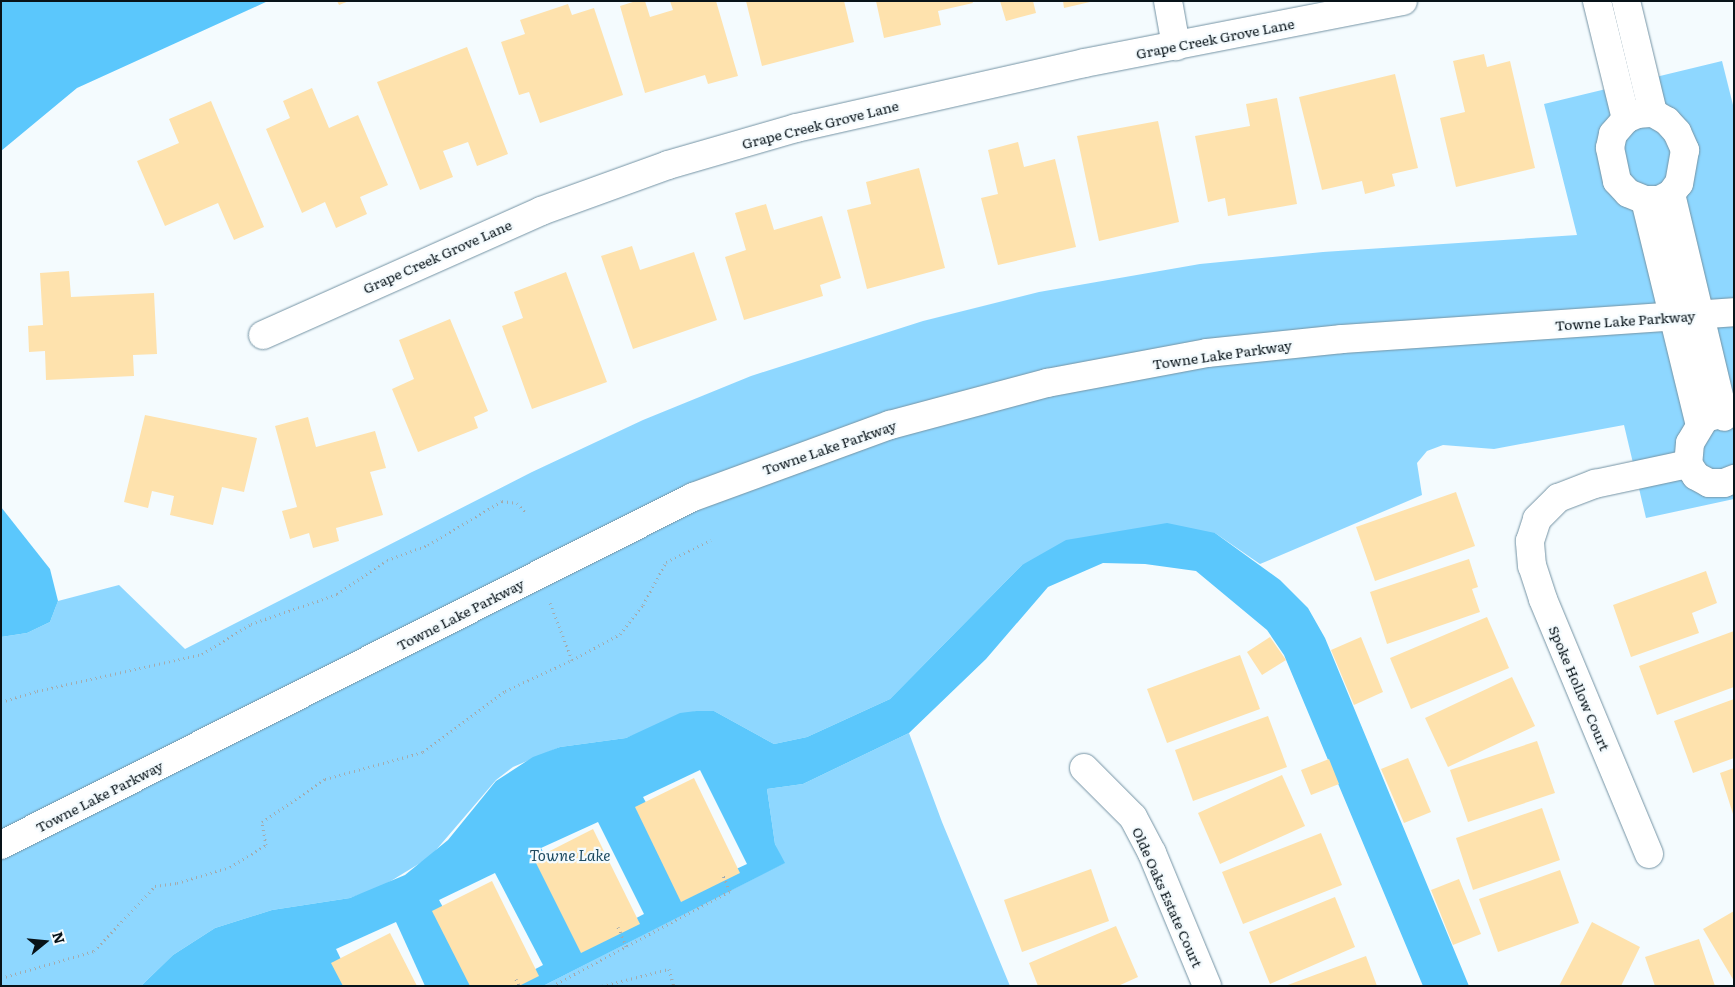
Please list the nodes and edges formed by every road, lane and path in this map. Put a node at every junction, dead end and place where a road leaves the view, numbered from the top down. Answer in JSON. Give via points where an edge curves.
{"nodes":[{"id":1,"x":1168,"y":1,"type":"edge"},
{"id":2,"x":1403,"y":1,"type":"edge"},
{"id":3,"x":1598,"y":1,"type":"edge"},
{"id":4,"x":1626,"y":1,"type":"edge"},
{"id":5,"x":1176,"y":46,"type":"junction"},
{"id":6,"x":1653,"y":113,"type":"junction"},
{"id":7,"x":1626,"y":119,"type":"junction"},
{"id":8,"x":1658,"y":197,"type":"junction"},
{"id":9,"x":1734,"y":312,"type":"edge"},
{"id":10,"x":1701,"y":315,"type":"junction"},
{"id":11,"x":1673,"y":316,"type":"junction"},
{"id":12,"x":263,"y":334,"type":"dead end"},
{"id":13,"x":1719,"y":423,"type":"edge"},
{"id":14,"x":1688,"y":464,"type":"junction"},
{"id":15,"x":1734,"y":478,"type":"edge"},
{"id":16,"x":526,"y":513,"type":"dead end"},
{"id":17,"x":711,"y":540,"type":"dead end"},
{"id":18,"x":547,"y":594,"type":"dead end"},
{"id":19,"x":572,"y":660,"type":"junction"},
{"id":20,"x":1,"y":702,"type":"edge"},
{"id":21,"x":1084,"y":768,"type":"dead end"},
{"id":22,"x":1,"y":845,"type":"edge"},
{"id":23,"x":1649,"y":854,"type":"dead end"},
{"id":24,"x":723,"y":875,"type":"dead end"},
{"id":25,"x":618,"y":927,"type":"dead end"},
{"id":26,"x":626,"y":946,"type":"junction"},
{"id":27,"x":1,"y":978,"type":"edge"},
{"id":28,"x":516,"y":979,"type":"dead end"},
{"id":29,"x":553,"y":985,"type":"edge"},
{"id":30,"x":519,"y":986,"type":"edge"},
{"id":31,"x":602,"y":986,"type":"edge"},
{"id":32,"x":674,"y":986,"type":"edge"},
{"id":33,"x":1207,"y":986,"type":"edge"}],
"edges":[{"from":1,"to":5,"type":"street"},
{"from":2,"to":5,"type":"street","name":"Grape Creek Grove Lane"},
{"from":3,"to":7,"type":"street"},
{"from":4,"to":6,"type":"street"},
{"from":5,"to":12,"type":"street","name":"Grape Creek Grove Lane","via":[[796,128],[668,166],[541,211]]},
{"from":6,"to":7,"type":"street"},
{"from":6,"to":8,"type":"street","via":[[1677,132],[1685,150],[1679,183]]},
{"from":7,"to":8,"type":"street","via":[[1613,134],[1610,148],[1617,181],[1628,193]]},
{"from":8,"to":10,"type":"street"},
{"from":8,"to":11,"type":"street"},
{"from":9,"to":10,"type":"street","name":"Towne Lake Parkway"},
{"from":10,"to":11,"type":"street","name":"Towne Lake Parkway"},
{"from":10,"to":13,"type":"street"},
{"from":11,"to":13,"type":"street"},
{"from":11,"to":22,"type":"street","name":"Towne Lake Parkway","via":[[1342,339],[1207,353],[1047,382],[890,425],[693,496]]},
{"from":13,"to":14,"type":"street","via":[[1690,443]]},
{"from":14,"to":15,"type":"street","via":[[1696,476],[1709,483]]},
{"from":14,"to":23,"type":"street","name":"Spoke Hollow Court","via":[[1586,488],[1558,498],[1537,518],[1530,541],[1532,566]]},
{"from":16,"to":20,"type":"path","via":[[517,503],[502,501],[428,545],[387,560],[337,594],[251,624],[202,654],[37,690]]},
{"from":17,"to":19,"type":"path","via":[[666,562],[643,605],[620,634]]},
{"from":18,"to":19,"type":"path"},
{"from":19,"to":27,"type":"path","via":[[505,690],[423,752],[325,779],[262,822],[266,845],[230,867],[155,886],[94,951]]},
{"from":21,"to":33,"type":"street","name":"Olde Oaks Estate Court","via":[[1133,817],[1152,853]]},
{"from":24,"to":26,"type":"path","via":[[730,891]]},
{"from":25,"to":26,"type":"path"},
{"from":26,"to":29,"type":"path"},
{"from":28,"to":30,"type":"path"},
{"from":31,"to":32,"type":"path","via":[[669,969]]}]}
